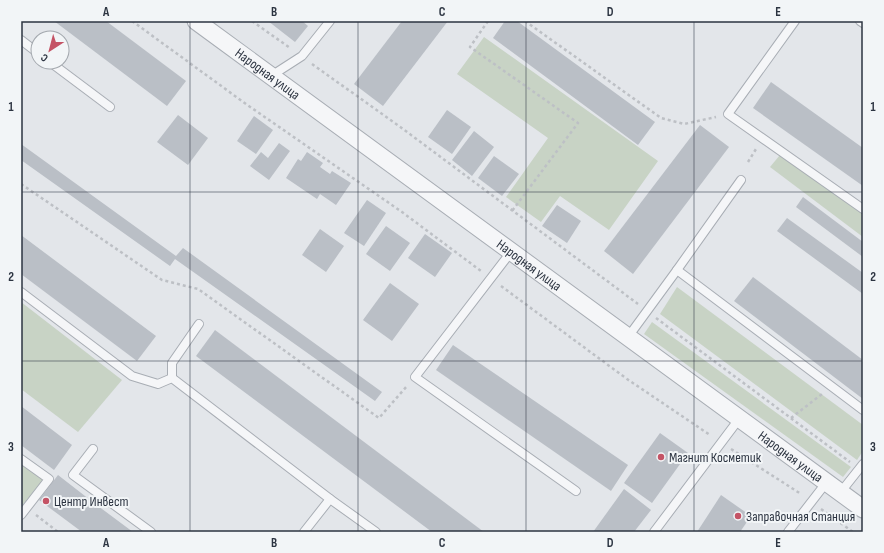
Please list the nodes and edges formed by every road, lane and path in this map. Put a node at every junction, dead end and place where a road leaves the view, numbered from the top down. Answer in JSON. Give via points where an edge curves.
{"nodes":[{"id":1,"x":196,"y":21,"type":"edge"},
{"id":2,"x":252,"y":21,"type":"edge"},
{"id":3,"x":330,"y":21,"type":"edge"},
{"id":4,"x":488,"y":21,"type":"edge"},
{"id":5,"x":524,"y":21,"type":"edge"},
{"id":6,"x":795,"y":21,"type":"edge"},
{"id":7,"x":860,"y":21,"type":"edge"},
{"id":8,"x":863,"y":23,"type":"edge"},
{"id":9,"x":21,"y":40,"type":"edge"},
{"id":10,"x":30,"y":47,"type":"edge"},
{"id":11,"x":302,"y":56,"type":"junction"},
{"id":12,"x":61,"y":70,"type":"edge"},
{"id":13,"x":271,"y":76,"type":"junction"},
{"id":14,"x":110,"y":107,"type":"dead end"},
{"id":15,"x":728,"y":114,"type":"junction"},
{"id":16,"x":741,"y":180,"type":"dead end"},
{"id":17,"x":21,"y":184,"type":"edge"},
{"id":18,"x":863,"y":209,"type":"edge"},
{"id":19,"x":512,"y":211,"type":"junction"},
{"id":20,"x":511,"y":252,"type":"junction"},
{"id":21,"x":676,"y":270,"type":"junction"},
{"id":22,"x":21,"y":292,"type":"edge"},
{"id":23,"x":646,"y":310,"type":"junction"},
{"id":24,"x":199,"y":324,"type":"dead end"},
{"id":25,"x":628,"y":337,"type":"junction"},
{"id":26,"x":416,"y":377,"type":"junction"},
{"id":27,"x":172,"y":378,"type":"junction"},
{"id":28,"x":829,"y":385,"type":"junction"},
{"id":29,"x":863,"y":410,"type":"edge"},
{"id":30,"x":791,"y":418,"type":"junction"},
{"id":31,"x":739,"y":419,"type":"junction"},
{"id":32,"x":93,"y":449,"type":"dead end"},
{"id":33,"x":21,"y":459,"type":"edge"},
{"id":34,"x":861,"y":466,"type":"edge"},
{"id":35,"x":833,"y":488,"type":"junction"},
{"id":36,"x":576,"y":491,"type":"dead end"},
{"id":37,"x":330,"y":500,"type":"junction"},
{"id":38,"x":863,"y":509,"type":"edge"},
{"id":39,"x":23,"y":512,"type":"edge"},
{"id":40,"x":58,"y":532,"type":"edge"},
{"id":41,"x":151,"y":532,"type":"edge"},
{"id":42,"x":304,"y":532,"type":"edge"},
{"id":43,"x":376,"y":532,"type":"edge"},
{"id":44,"x":654,"y":532,"type":"edge"},
{"id":45,"x":788,"y":532,"type":"edge"}],
"edges":[{"from":1,"to":13,"type":"street","name":"Народная улица"},
{"from":2,"to":11,"type":"path"},
{"from":3,"to":11,"type":"lane"},
{"from":4,"to":19,"type":"path","via":[[470,48],[578,123]]},
{"from":5,"to":15,"type":"path","via":[[661,118],[684,124]]},
{"from":6,"to":15,"type":"lane"},
{"from":7,"to":8,"type":"lane"},
{"from":9,"to":10,"type":"lane"},
{"from":11,"to":13,"type":"lane"},
{"from":11,"to":19,"type":"path"},
{"from":12,"to":14,"type":"lane"},
{"from":13,"to":20,"type":"street","name":"Народная улица"},
{"from":15,"to":18,"type":"lane"},
{"from":16,"to":21,"type":"lane"},
{"from":17,"to":26,"type":"path","via":[[162,280],[198,289],[379,418]]},
{"from":19,"to":23,"type":"path"},
{"from":20,"to":25,"type":"street","name":"Народная улица"},
{"from":20,"to":26,"type":"lane"},
{"from":21,"to":23,"type":"lane"},
{"from":21,"to":28,"type":"lane"},
{"from":22,"to":27,"type":"lane","via":[[132,376],[158,384]]},
{"from":23,"to":25,"type":"lane"},
{"from":23,"to":30,"type":"path"},
{"from":24,"to":27,"type":"lane","via":[[172,363]]},
{"from":25,"to":31,"type":"street","name":"Народная улица"},
{"from":26,"to":36,"type":"lane"},
{"from":27,"to":37,"type":"lane"},
{"from":28,"to":29,"type":"lane"},
{"from":28,"to":30,"type":"path","via":[[824,393]]},
{"from":30,"to":34,"type":"path"},
{"from":31,"to":35,"type":"street","name":"Народная улица"},
{"from":31,"to":44,"type":"lane"},
{"from":32,"to":41,"type":"lane","via":[[73,474]]},
{"from":33,"to":39,"type":"lane","via":[[49,480]]},
{"from":34,"to":35,"type":"lane"},
{"from":35,"to":38,"type":"street","name":"Народная улица"},
{"from":35,"to":45,"type":"lane"},
{"from":37,"to":42,"type":"lane"},
{"from":37,"to":43,"type":"lane"},
{"from":39,"to":40,"type":"path","via":[[34,514]]}]}
